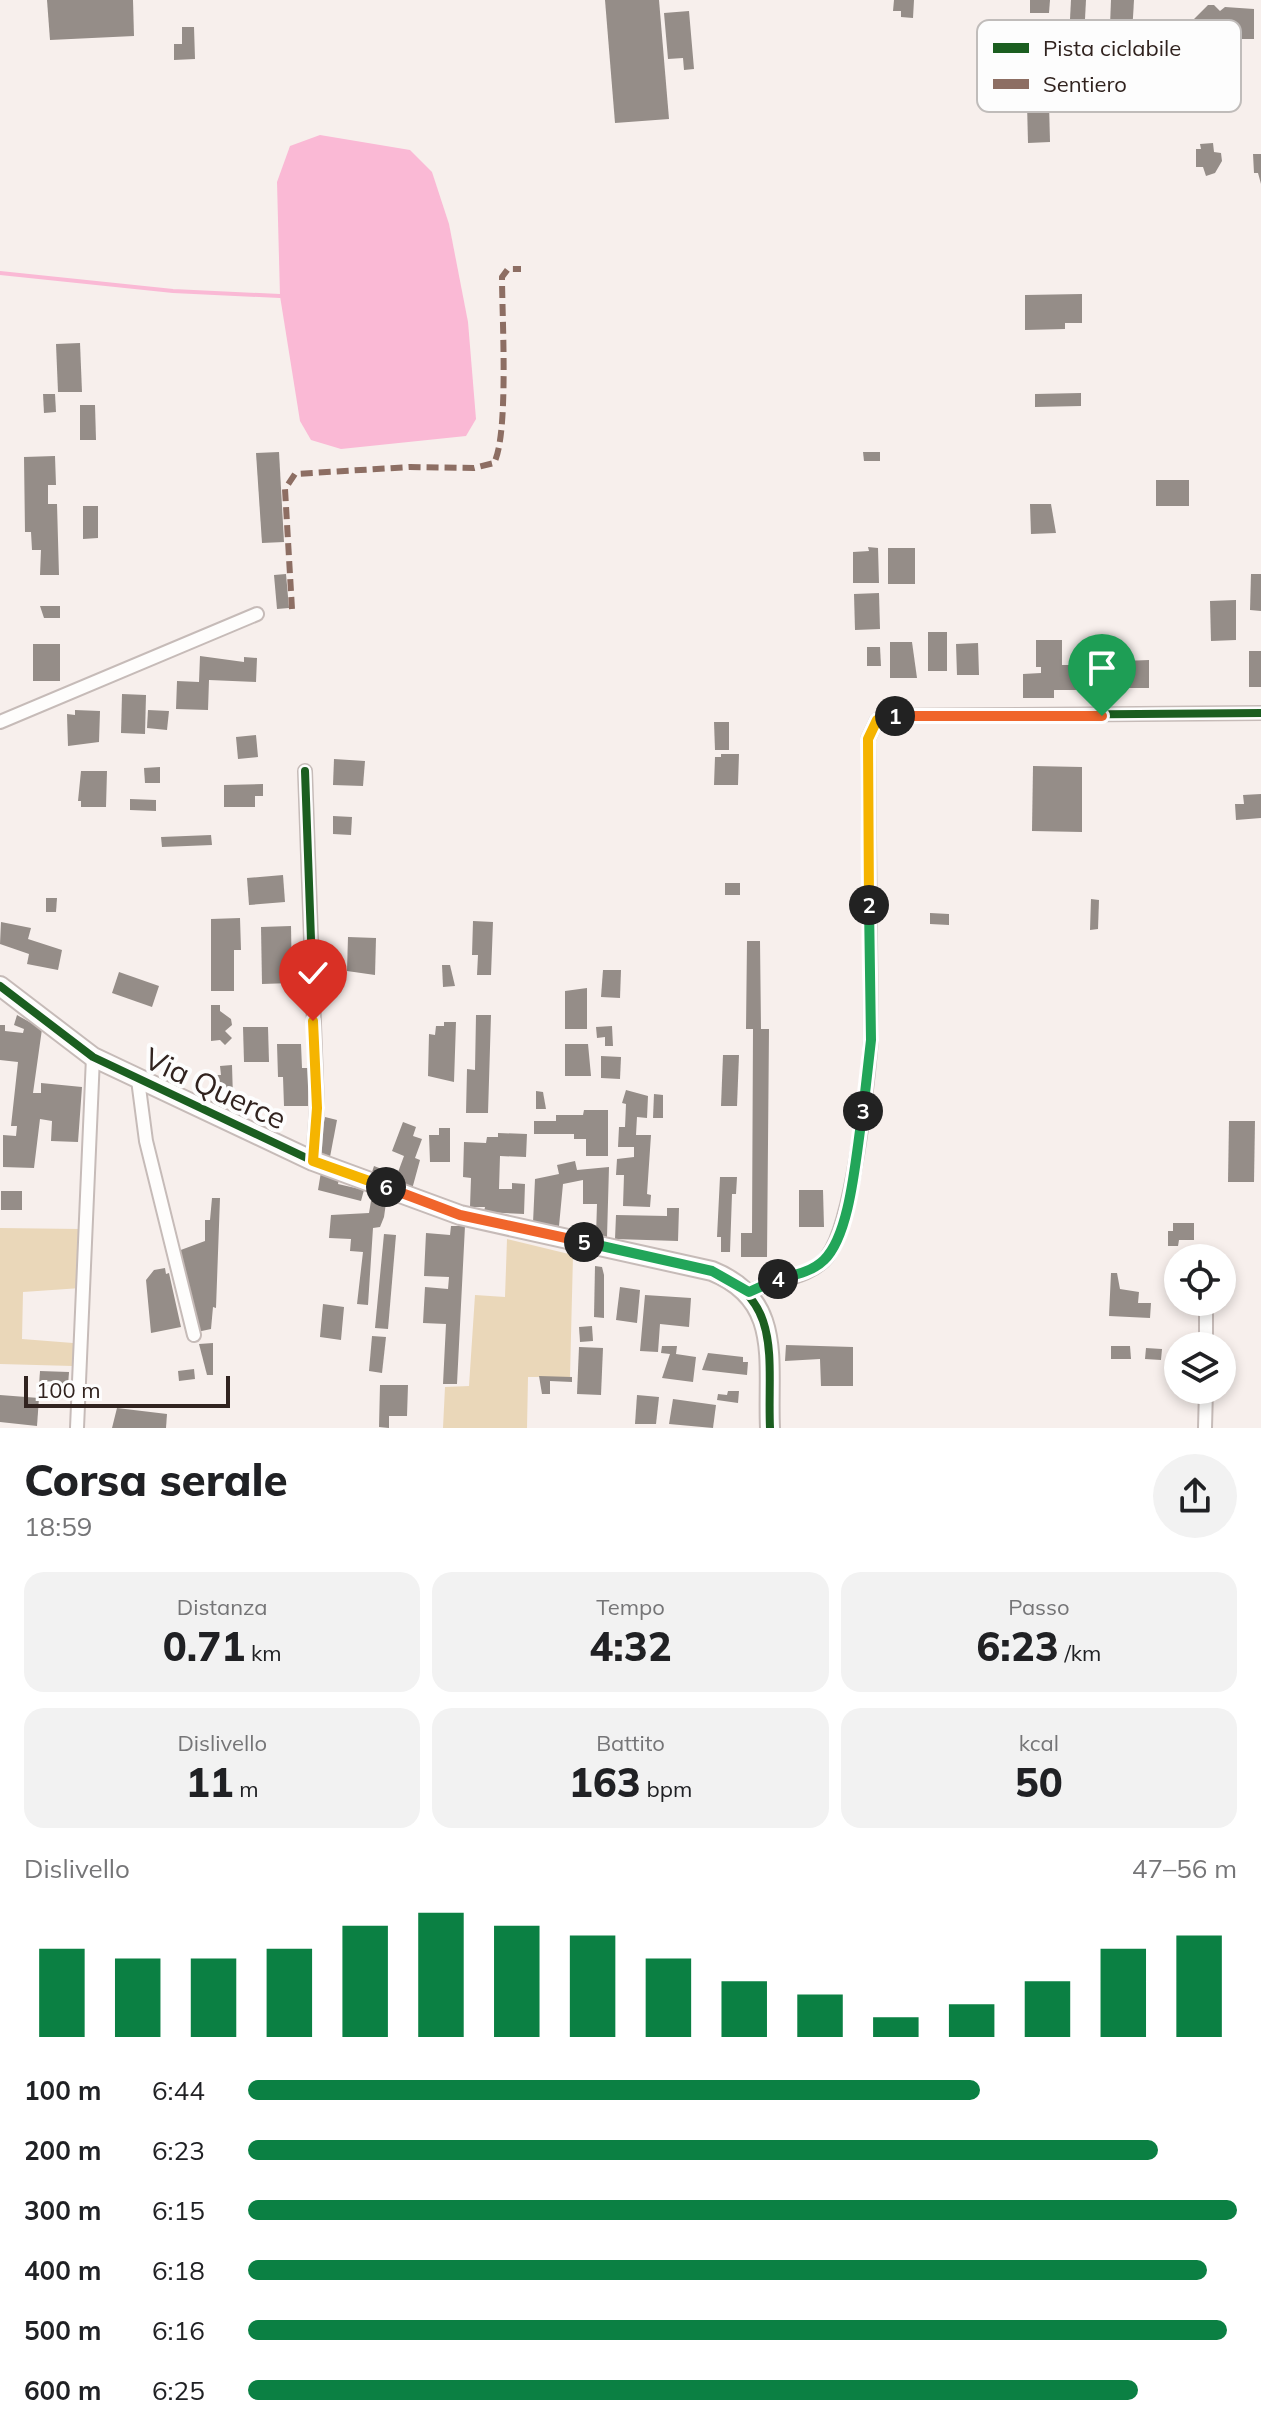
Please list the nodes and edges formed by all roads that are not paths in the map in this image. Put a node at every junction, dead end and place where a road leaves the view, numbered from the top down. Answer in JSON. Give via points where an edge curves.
{"nodes":[{"id":1,"x":257,"y":614,"type":"dead end"},
{"id":2,"x":1261,"y":713,"type":"edge"},
{"id":3,"x":0,"y":722,"type":"edge"},
{"id":4,"x":305,"y":771,"type":"dead end"},
{"id":5,"x":0,"y":986,"type":"edge"},
{"id":6,"x":93,"y":1057,"type":"junction"},
{"id":7,"x":138,"y":1080,"type":"junction"},
{"id":8,"x":313,"y":1161,"type":"junction"},
{"id":9,"x":749,"y":1292,"type":"junction"},
{"id":10,"x":194,"y":1335,"type":"dead end"},
{"id":11,"x":1206,"y":1404,"type":"edge"},
{"id":12,"x":77,"y":1428,"type":"edge"},
{"id":13,"x":770,"y":1428,"type":"edge"},
{"id":14,"x":1205,"y":1428,"type":"edge"}],
"edges":[{"from":1,"to":3,"type":"street"},
{"from":2,"to":9,"type":"street","via":[[877,720],[868,739],[870,1052],[842,1227],[827,1258],[816,1266]]},
{"from":4,"to":8,"type":"street","via":[[317,1108]]},
{"from":5,"to":6,"type":"street","name":"Via Querce"},
{"from":6,"to":7,"type":"street","name":"Via Querce"},
{"from":6,"to":12,"type":"street"},
{"from":7,"to":8,"type":"street","name":"Via Querce"},
{"from":7,"to":10,"type":"street","via":[[146,1141]]},
{"from":8,"to":9,"type":"street","name":"Via Querce","via":[[460,1215],[712,1271]]},
{"from":9,"to":13,"type":"street","via":[[760,1307],[767,1338]]},
{"from":11,"to":14,"type":"street"}]}
